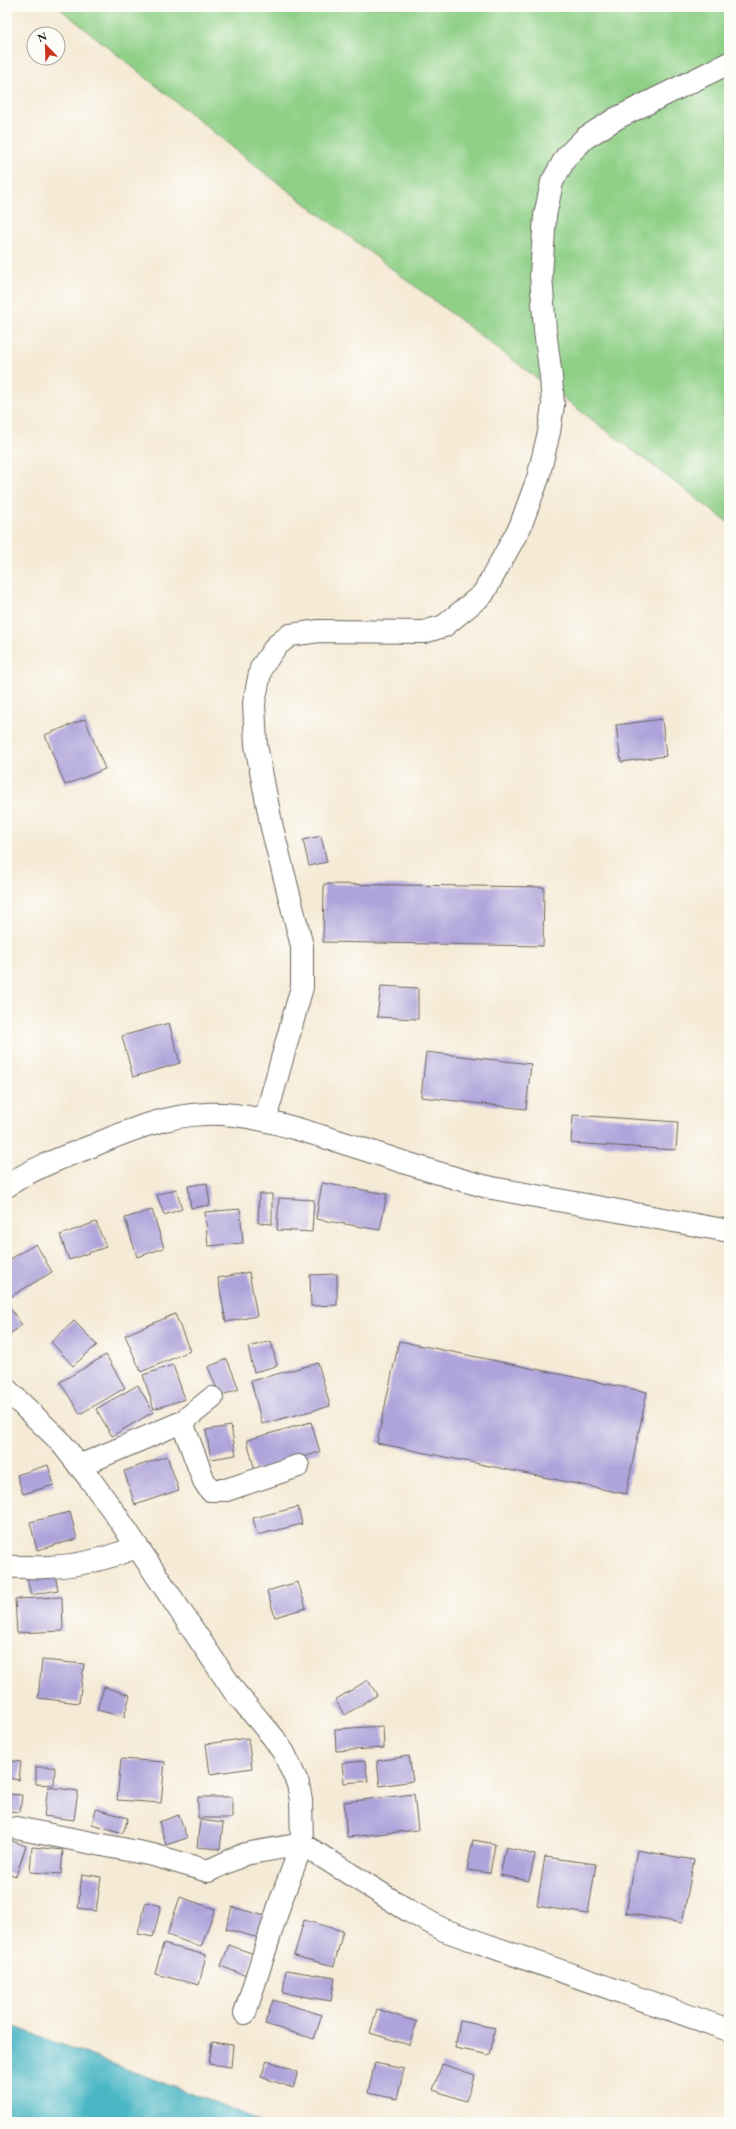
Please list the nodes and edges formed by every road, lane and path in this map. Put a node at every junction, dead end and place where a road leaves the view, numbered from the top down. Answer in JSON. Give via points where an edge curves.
{"nodes":[{"id":1,"x":729,"y":63,"type":"edge"},
{"id":2,"x":265,"y":1120,"type":"junction"},
{"id":3,"x":7,"y":1186,"type":"edge"},
{"id":4,"x":729,"y":1230,"type":"edge"},
{"id":5,"x":7,"y":1390,"type":"edge"},
{"id":6,"x":212,"y":1398,"type":"dead end"},
{"id":7,"x":182,"y":1422,"type":"junction"},
{"id":8,"x":79,"y":1466,"type":"junction"},
{"id":9,"x":298,"y":1466,"type":"dead end"},
{"id":10,"x":136,"y":1547,"type":"junction"},
{"id":11,"x":7,"y":1567,"type":"edge"},
{"id":12,"x":16,"y":1828,"type":"dead end"},
{"id":13,"x":302,"y":1844,"type":"junction"},
{"id":14,"x":245,"y":2013,"type":"dead end"},
{"id":15,"x":729,"y":2030,"type":"edge"}],
"edges":[{"from":1,"to":2,"type":"street","via":[[617,118],[585,138],[566,157],[552,182],[545,216],[541,275],[553,405],[549,432],[538,478],[520,527],[483,594],[444,626],[424,632],[319,631],[290,635],[276,646],[261,668],[254,703],[256,745],[272,828],[302,946],[303,963],[302,987]]},
{"from":2,"to":3,"type":"street","via":[[206,1114],[163,1121],[52,1162]]},
{"from":2,"to":4,"type":"street","via":[[413,1163],[455,1179]]},
{"from":5,"to":8,"type":"street","via":[[59,1440]]},
{"from":6,"to":7,"type":"street"},
{"from":7,"to":8,"type":"street"},
{"from":7,"to":9,"type":"street","via":[[204,1482],[210,1490],[226,1490]]},
{"from":8,"to":10,"type":"street","via":[[114,1512]]},
{"from":10,"to":11,"type":"street","via":[[112,1557],[83,1564]]},
{"from":10,"to":13,"type":"street","via":[[234,1691],[273,1736],[284,1753],[298,1784]]},
{"from":12,"to":13,"type":"street","via":[[153,1855],[208,1871],[245,1854]]},
{"from":13,"to":14,"type":"street"},
{"from":13,"to":15,"type":"street","via":[[444,1930]]}]}
